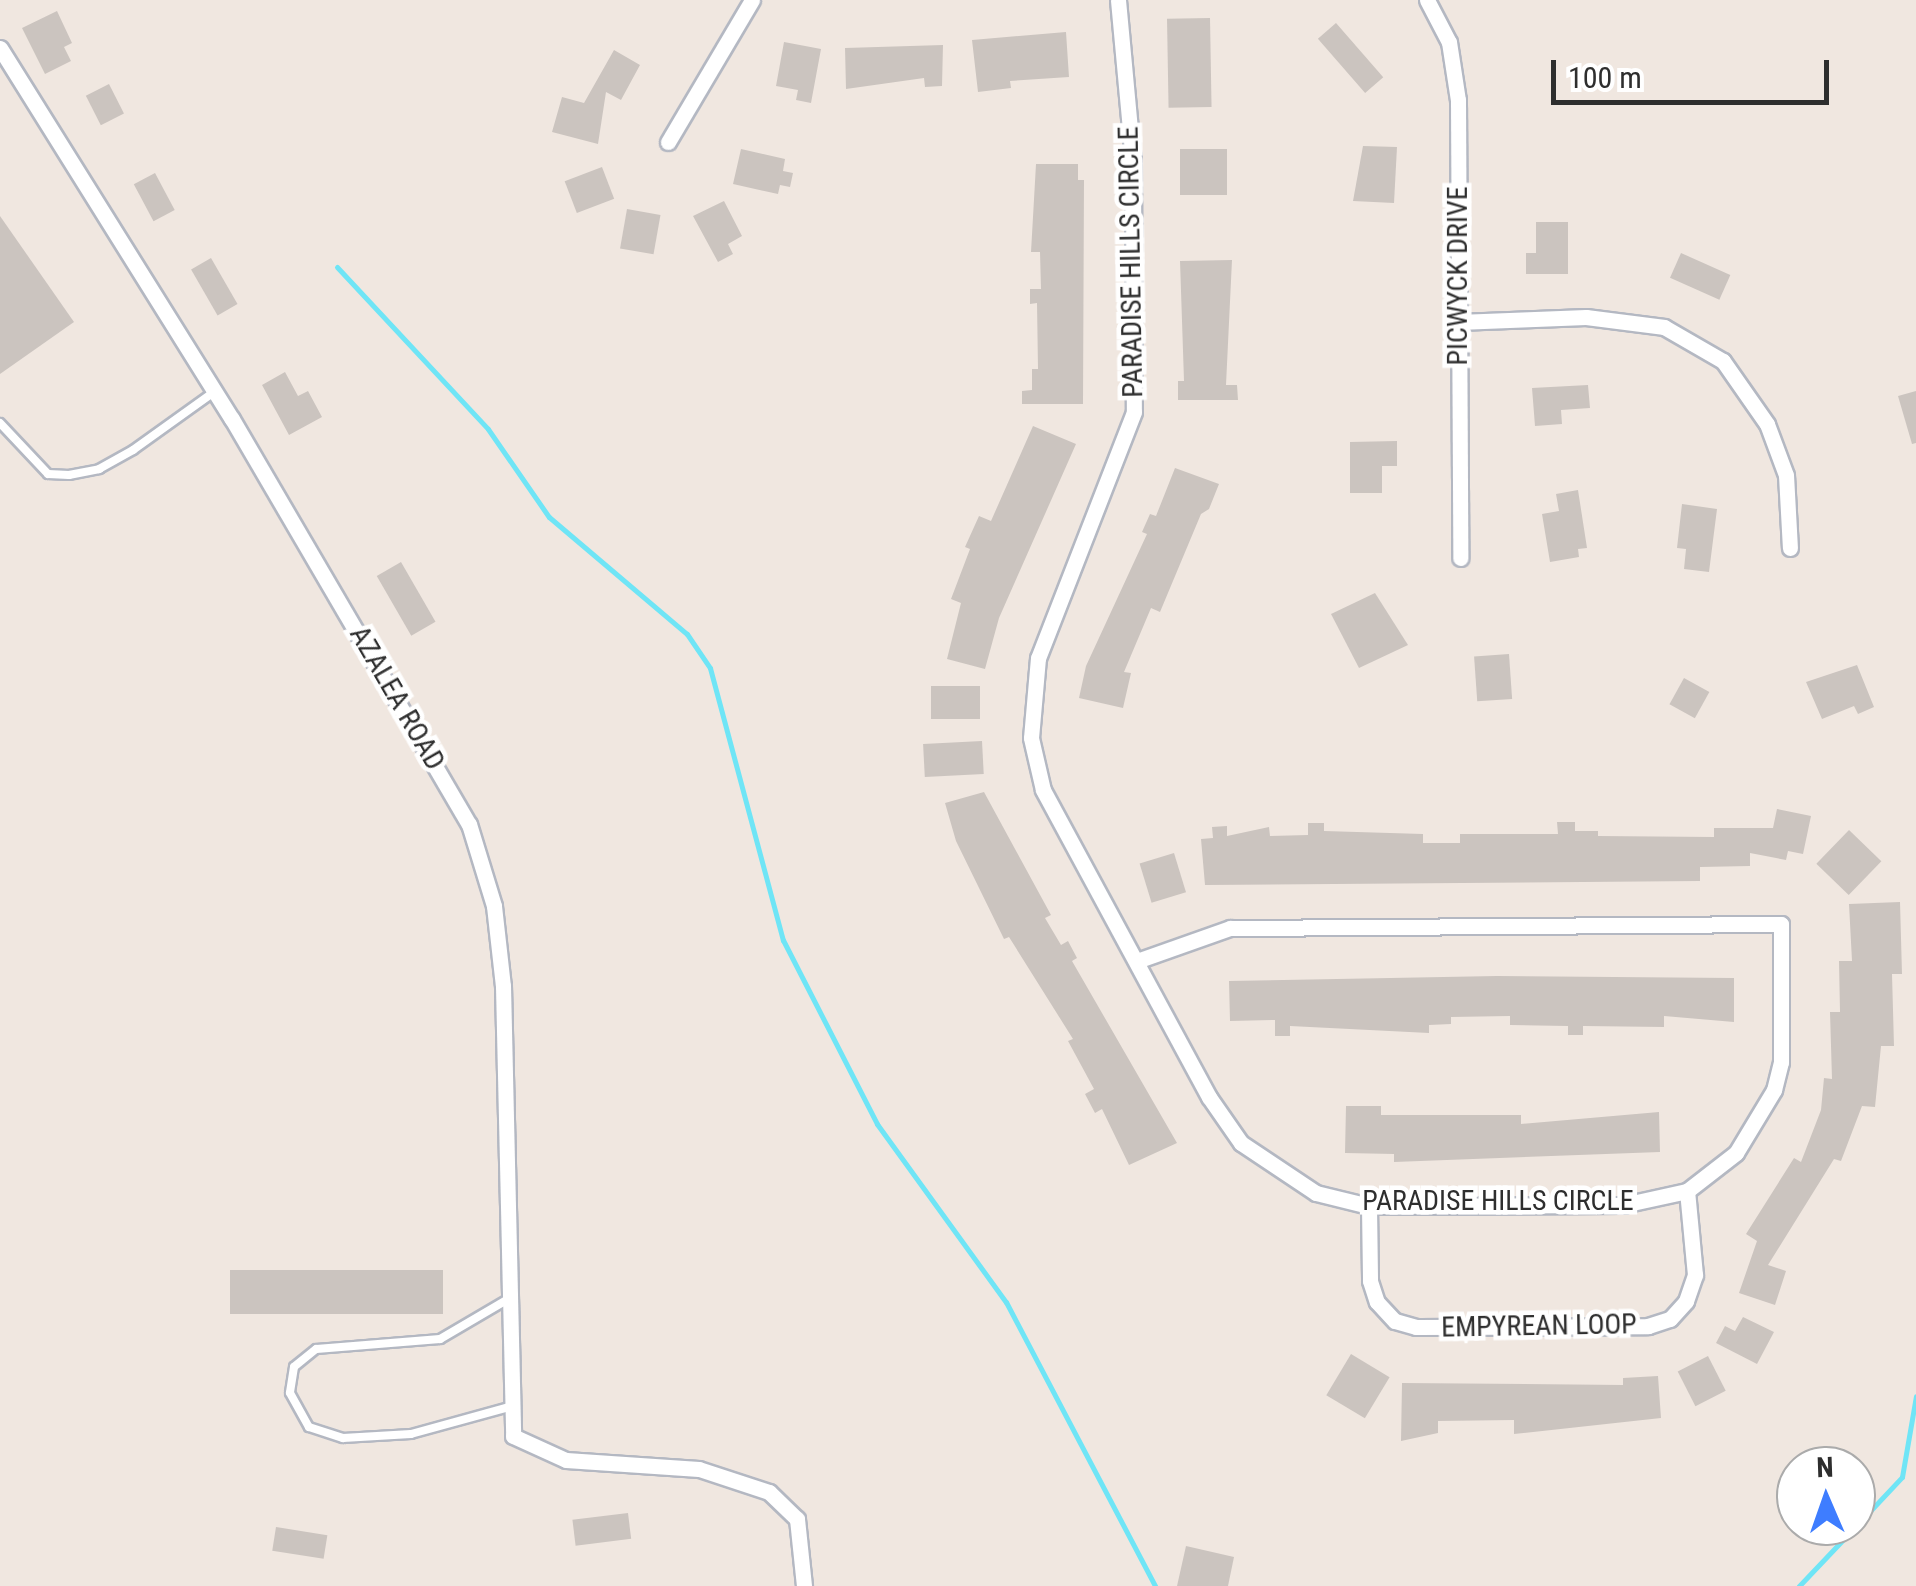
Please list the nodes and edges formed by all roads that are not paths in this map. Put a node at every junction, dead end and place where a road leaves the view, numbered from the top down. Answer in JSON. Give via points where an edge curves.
{"nodes":[{"id":1,"x":752,"y":0,"type":"edge"},
{"id":2,"x":1118,"y":0,"type":"edge"},
{"id":3,"x":1427,"y":0,"type":"edge"},
{"id":4,"x":0,"y":48,"type":"edge"},
{"id":5,"x":668,"y":142,"type":"dead end"},
{"id":6,"x":1458,"y":322,"type":"junction"},
{"id":7,"x":215,"y":391,"type":"junction"},
{"id":8,"x":0,"y":423,"type":"edge"},
{"id":9,"x":1790,"y":548,"type":"dead end"},
{"id":10,"x":1460,"y":558,"type":"dead end"},
{"id":11,"x":1137,"y":961,"type":"junction"},
{"id":12,"x":1687,"y":1191,"type":"junction"},
{"id":13,"x":1369,"y":1206,"type":"junction"},
{"id":14,"x":510,"y":1298,"type":"junction"},
{"id":15,"x":512,"y":1406,"type":"junction"},
{"id":16,"x":804,"y":1586,"type":"edge"}],
"edges":[{"from":1,"to":5,"type":"street"},
{"from":2,"to":11,"type":"street","name":"PARADISE HILLS CIRCLE","via":[[1133,161],[1134,412],[1048,628],[1029,708],[1043,790]]},
{"from":3,"to":6,"type":"street","name":"PICWYCK DRIVE","via":[[1449,42],[1458,100]]},
{"from":4,"to":7,"type":"street","name":"AZALEA ROAD"},
{"from":6,"to":9,"type":"street","via":[[1586,317],[1664,327],[1723,360],[1767,424],[1786,475]]},
{"from":6,"to":10,"type":"street","name":"PICWYCK DRIVE"},
{"from":7,"to":8,"type":"lane","via":[[99,470],[48,474]]},
{"from":7,"to":14,"type":"street","name":"AZALEA ROAD","via":[[469,824],[494,906],[503,986]]},
{"from":11,"to":12,"type":"street","name":"PARADISE HILLS CIRCLE","via":[[1230,928],[1781,924],[1781,1062],[1774,1090],[1736,1153]]},
{"from":11,"to":13,"type":"street","name":"PARADISE HILLS CIRCLE","via":[[1241,1143],[1316,1192]]},
{"from":12,"to":13,"type":"street","name":"PARADISE HILLS CIRCLE","via":[[1623,1205]]},
{"from":12,"to":13,"type":"street","name":"EMPYREAN LOOP","via":[[1695,1275],[1686,1301],[1670,1319],[1648,1326],[1416,1327],[1396,1321],[1376,1302],[1370,1282]]},
{"from":14,"to":15,"type":"street","name":"AZALEA ROAD"},
{"from":14,"to":15,"type":"lane","via":[[440,1339],[316,1349],[294,1367],[290,1393],[309,1427],[343,1438],[411,1434]]},
{"from":15,"to":16,"type":"street","name":"AZALEA ROAD","via":[[513,1436],[566,1460],[699,1469],[769,1492],[797,1519]]}]}
